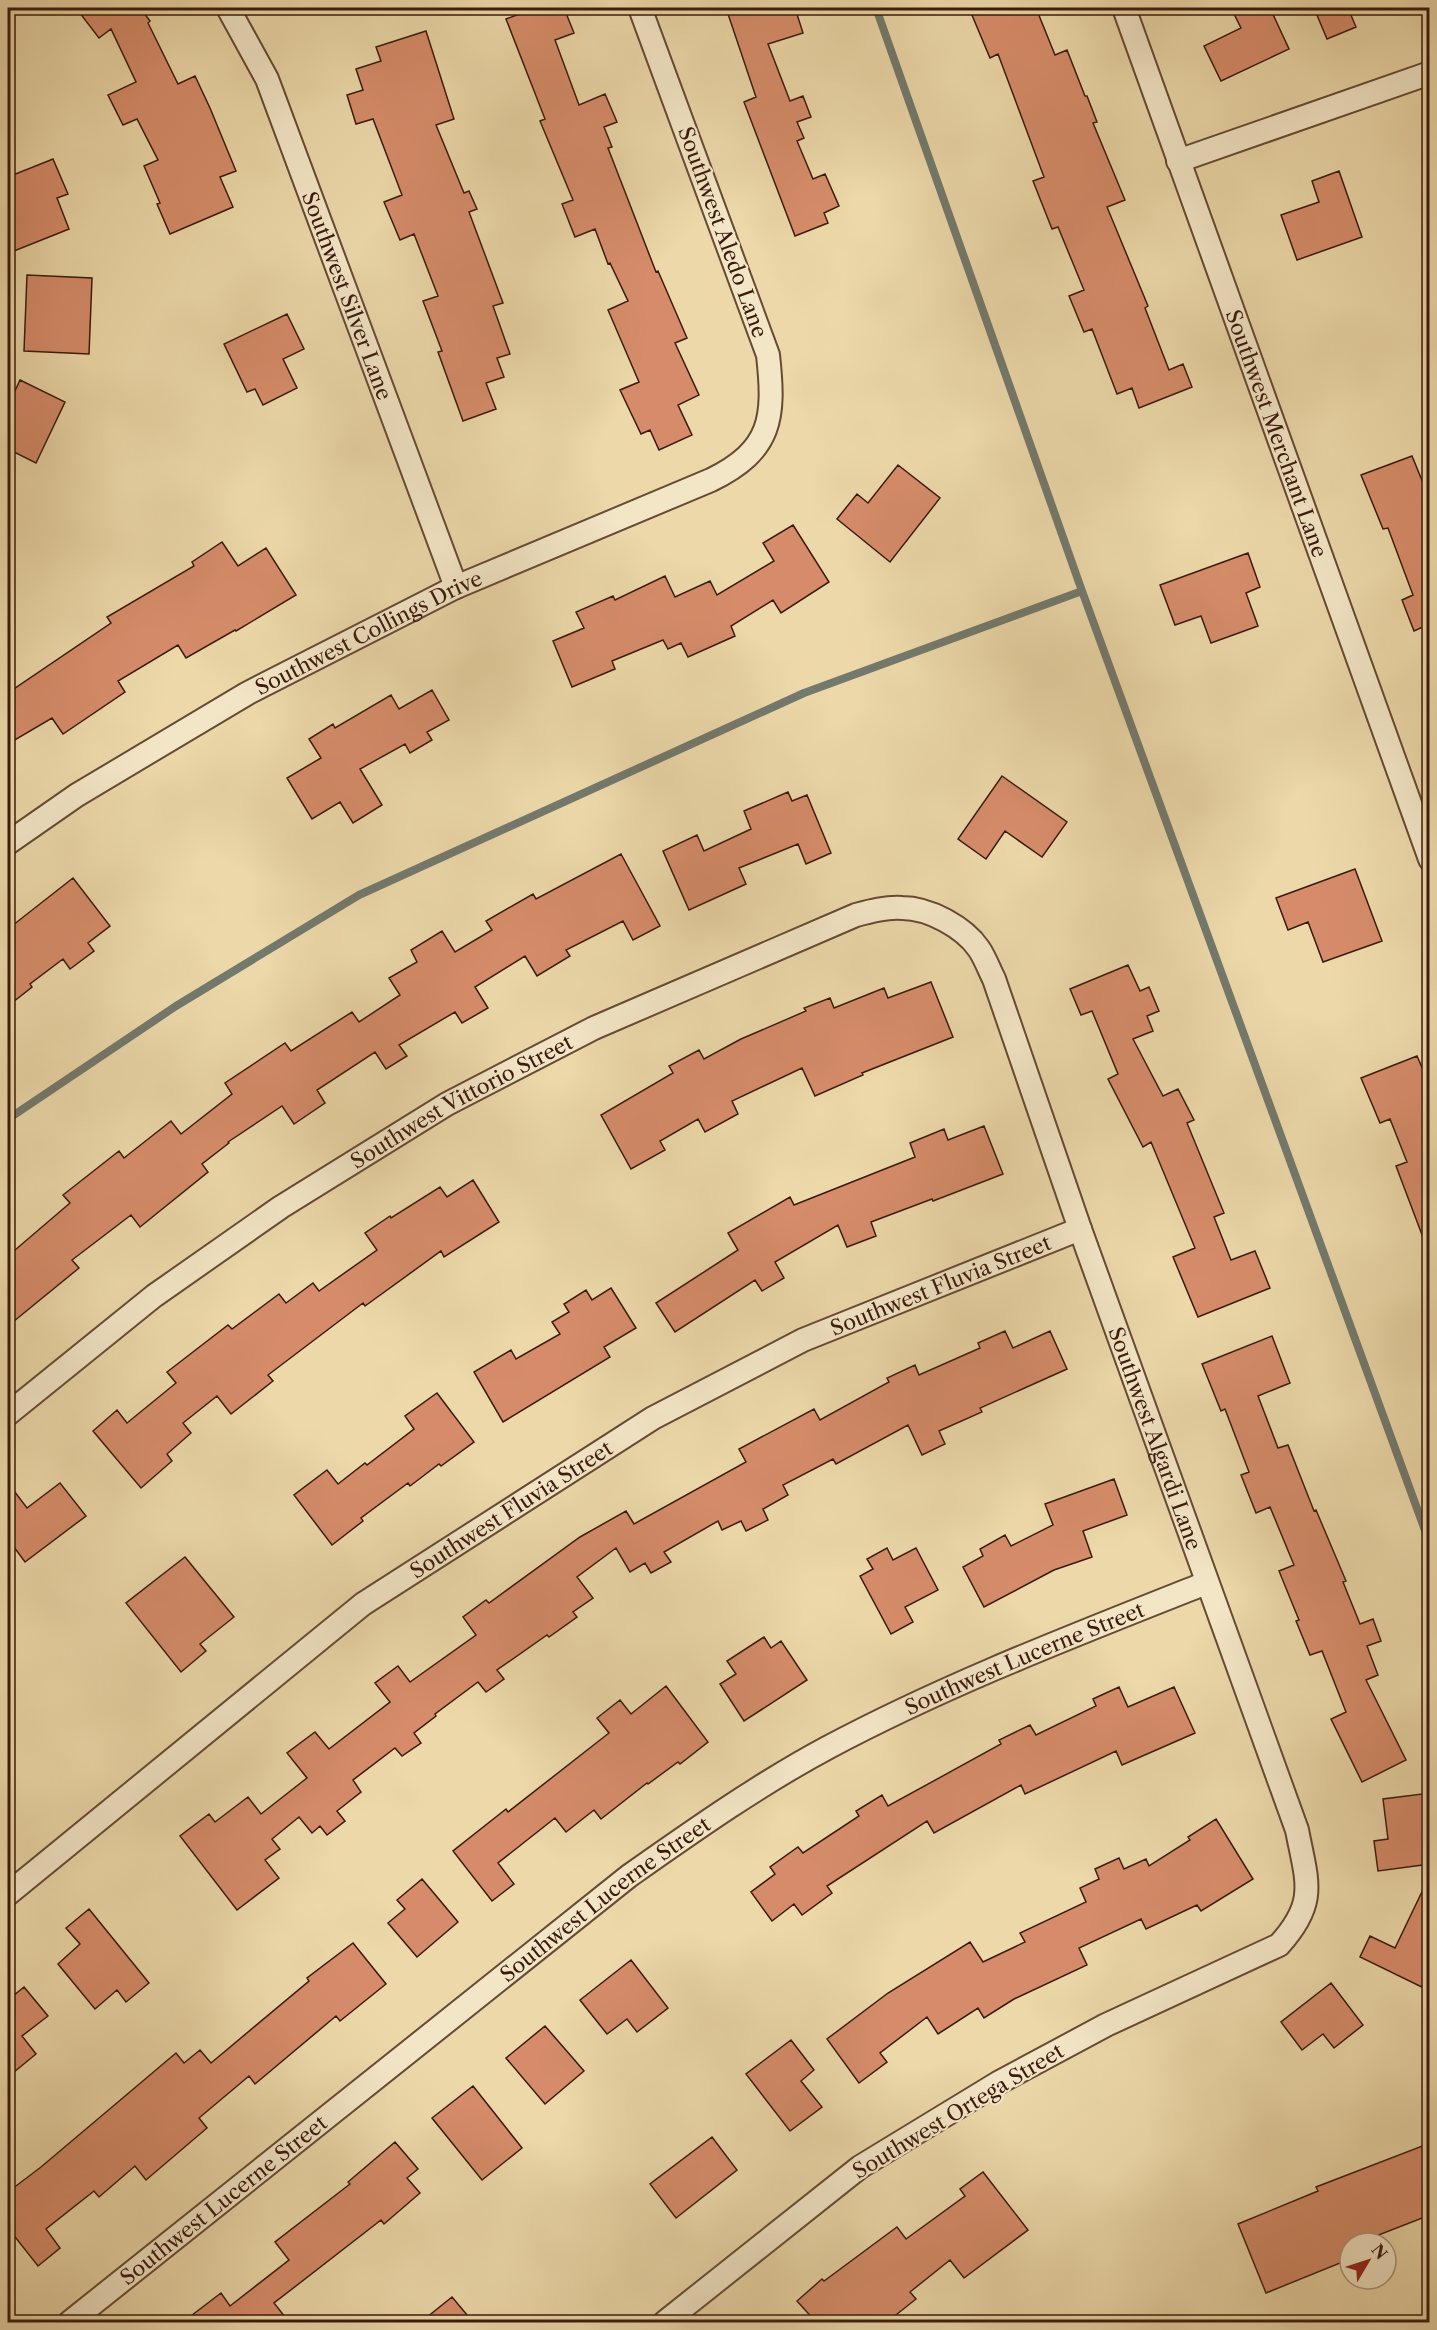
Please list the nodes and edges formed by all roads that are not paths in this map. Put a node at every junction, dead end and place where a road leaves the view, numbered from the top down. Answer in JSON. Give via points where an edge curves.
{"nodes":[{"id":1,"x":228,"y":8,"type":"edge"},
{"id":2,"x":640,"y":8,"type":"edge"},
{"id":3,"x":1124,"y":8,"type":"edge"},
{"id":4,"x":1430,"y":73,"type":"edge"},
{"id":5,"x":1178,"y":161,"type":"junction"},
{"id":6,"x":748,"y":457,"type":"joint"},
{"id":7,"x":456,"y":587,"type":"junction"},
{"id":8,"x":8,"y":843,"type":"edge"},
{"id":9,"x":1430,"y":859,"type":"edge"},
{"id":10,"x":965,"y":933,"type":"joint"},
{"id":11,"x":1080,"y":1229,"type":"junction"},
{"id":12,"x":8,"y":1414,"type":"edge"},
{"id":13,"x":1206,"y":1583,"type":"junction"},
{"id":14,"x":8,"y":1894,"type":"edge"},
{"id":15,"x":1279,"y":1945,"type":"joint"},
{"id":16,"x":70,"y":2322,"type":"edge"},
{"id":17,"x":665,"y":2322,"type":"edge"}],
"edges":[{"from":1,"to":7,"type":"street","name":"Southwest Silver Lane","via":[[267,79]]},
{"from":2,"to":6,"type":"street","name":"Southwest Aledo Lane","via":[[768,355],[772,405],[768,424]]},
{"from":3,"to":5,"type":"street","name":"Southwest Merchant Lane"},
{"from":4,"to":5,"type":"street"},
{"from":5,"to":9,"type":"street","name":"Southwest Merchant Lane"},
{"from":6,"to":7,"type":"street","name":"Southwest Collings Drive","via":[[711,480]]},
{"from":7,"to":8,"type":"street","name":"Southwest Collings Drive","via":[[248,693],[77,795]]},
{"from":10,"to":11,"type":"street","name":"Southwest Algardi Lane","via":[[979,949],[994,979]]},
{"from":10,"to":12,"type":"street","name":"Southwest Vittorio Street","via":[[922,912],[881,908],[856,915],[594,1028],[447,1104],[281,1207],[154,1296]]},
{"from":11,"to":13,"type":"street","name":"Southwest Algardi Lane"},
{"from":11,"to":14,"type":"street","name":"Southwest Fluvia Street","via":[[803,1340],[653,1418],[363,1604]]},
{"from":13,"to":15,"type":"street","name":"Southwest Algardi Lane","via":[[1297,1830],[1308,1890],[1302,1914]]},
{"from":13,"to":16,"type":"street","name":"Southwest Lucerne Street","via":[[978,1674],[882,1720],[783,1773],[696,1829],[629,1876]]},
{"from":15,"to":17,"type":"street","name":"Southwest Ortega Street","via":[[1106,2025],[998,2083],[860,2167]]}]}
